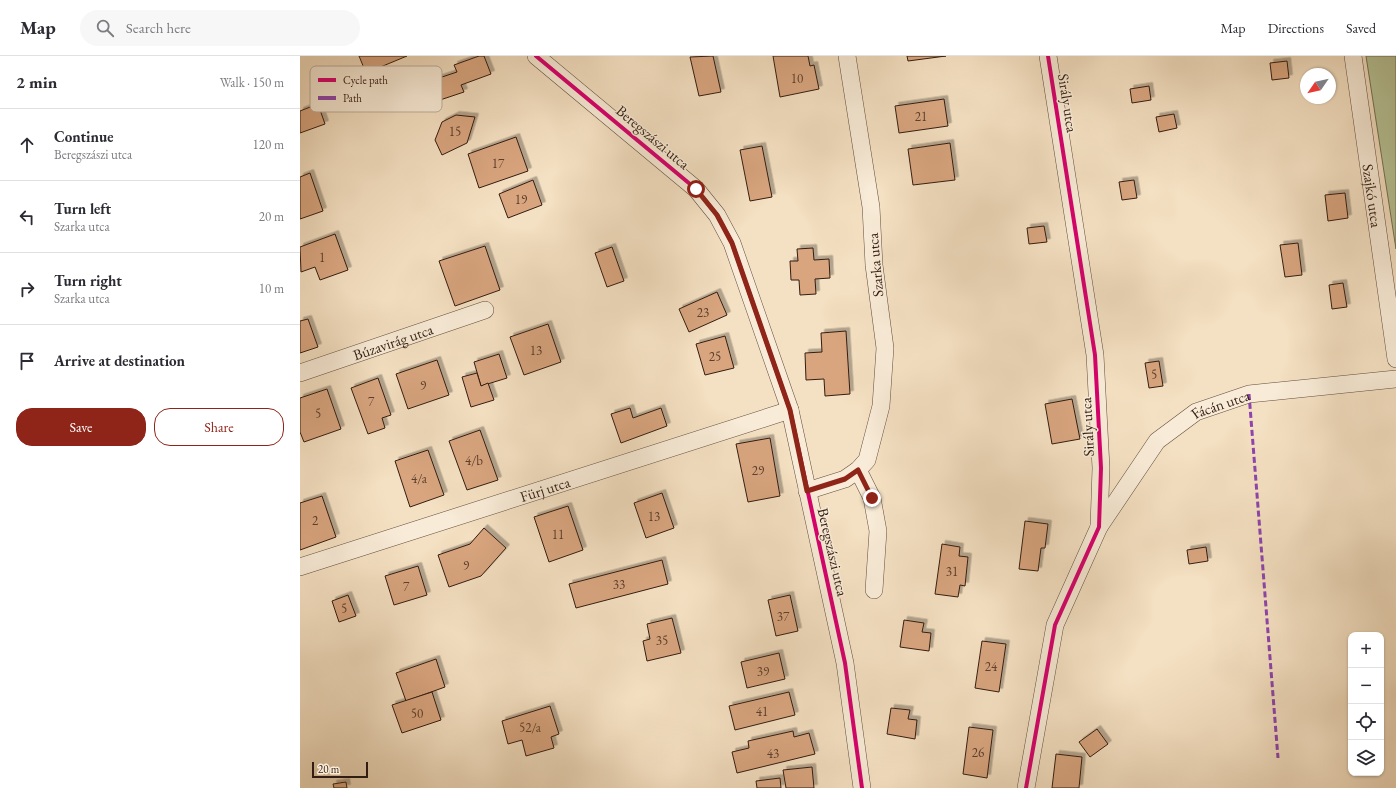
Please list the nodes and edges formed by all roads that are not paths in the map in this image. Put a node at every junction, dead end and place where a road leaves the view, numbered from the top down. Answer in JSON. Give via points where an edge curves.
{"nodes":[{"id":1,"x":536,"y":56,"type":"edge"},
{"id":2,"x":847,"y":56,"type":"edge"},
{"id":3,"x":1048,"y":56,"type":"edge"},
{"id":4,"x":1353,"y":56,"type":"edge"},
{"id":5,"x":486,"y":310,"type":"dead end"},
{"id":6,"x":1396,"y":359,"type":"edge"},
{"id":7,"x":300,"y":373,"type":"edge"},
{"id":8,"x":1396,"y":378,"type":"edge"},
{"id":9,"x":790,"y":410,"type":"junction"},
{"id":10,"x":858,"y":470,"type":"junction"},
{"id":11,"x":807,"y":491,"type":"junction"},
{"id":12,"x":1099,"y":527,"type":"junction"},
{"id":13,"x":300,"y":567,"type":"edge"},
{"id":14,"x":874,"y":590,"type":"dead end"},
{"id":15,"x":862,"y":788,"type":"edge"},
{"id":16,"x":1026,"y":788,"type":"edge"}],
"edges":[{"from":1,"to":9,"type":"street","name":"Beregszászi utca","via":[[696,189],[717,215],[732,243]]},
{"from":2,"to":10,"type":"street","name":"Szarka utca","via":[[871,207],[874,265],[884,348],[881,406],[867,460]]},
{"from":3,"to":12,"type":"street","name":"Sirály utca","via":[[1095,355],[1101,468]]},
{"from":4,"to":6,"type":"street","name":"Szajkó utca"},
{"from":5,"to":7,"type":"street","name":"Búzavirág utca"},
{"from":8,"to":12,"type":"street","name":"Fácán utca","via":[[1249,394],[1196,412],[1157,441]]},
{"from":9,"to":11,"type":"street","name":"Beregszászi utca"},
{"from":9,"to":13,"type":"street","name":"Fürj utca"},
{"from":10,"to":11,"type":"street","name":"Szarka utca","via":[[845,479]]},
{"from":10,"to":14,"type":"street","via":[[872,498],[878,531]]},
{"from":11,"to":15,"type":"street","name":"Beregszászi utca","via":[[845,663]]},
{"from":12,"to":16,"type":"street","name":"Sirály utca","via":[[1055,625]]}]}
